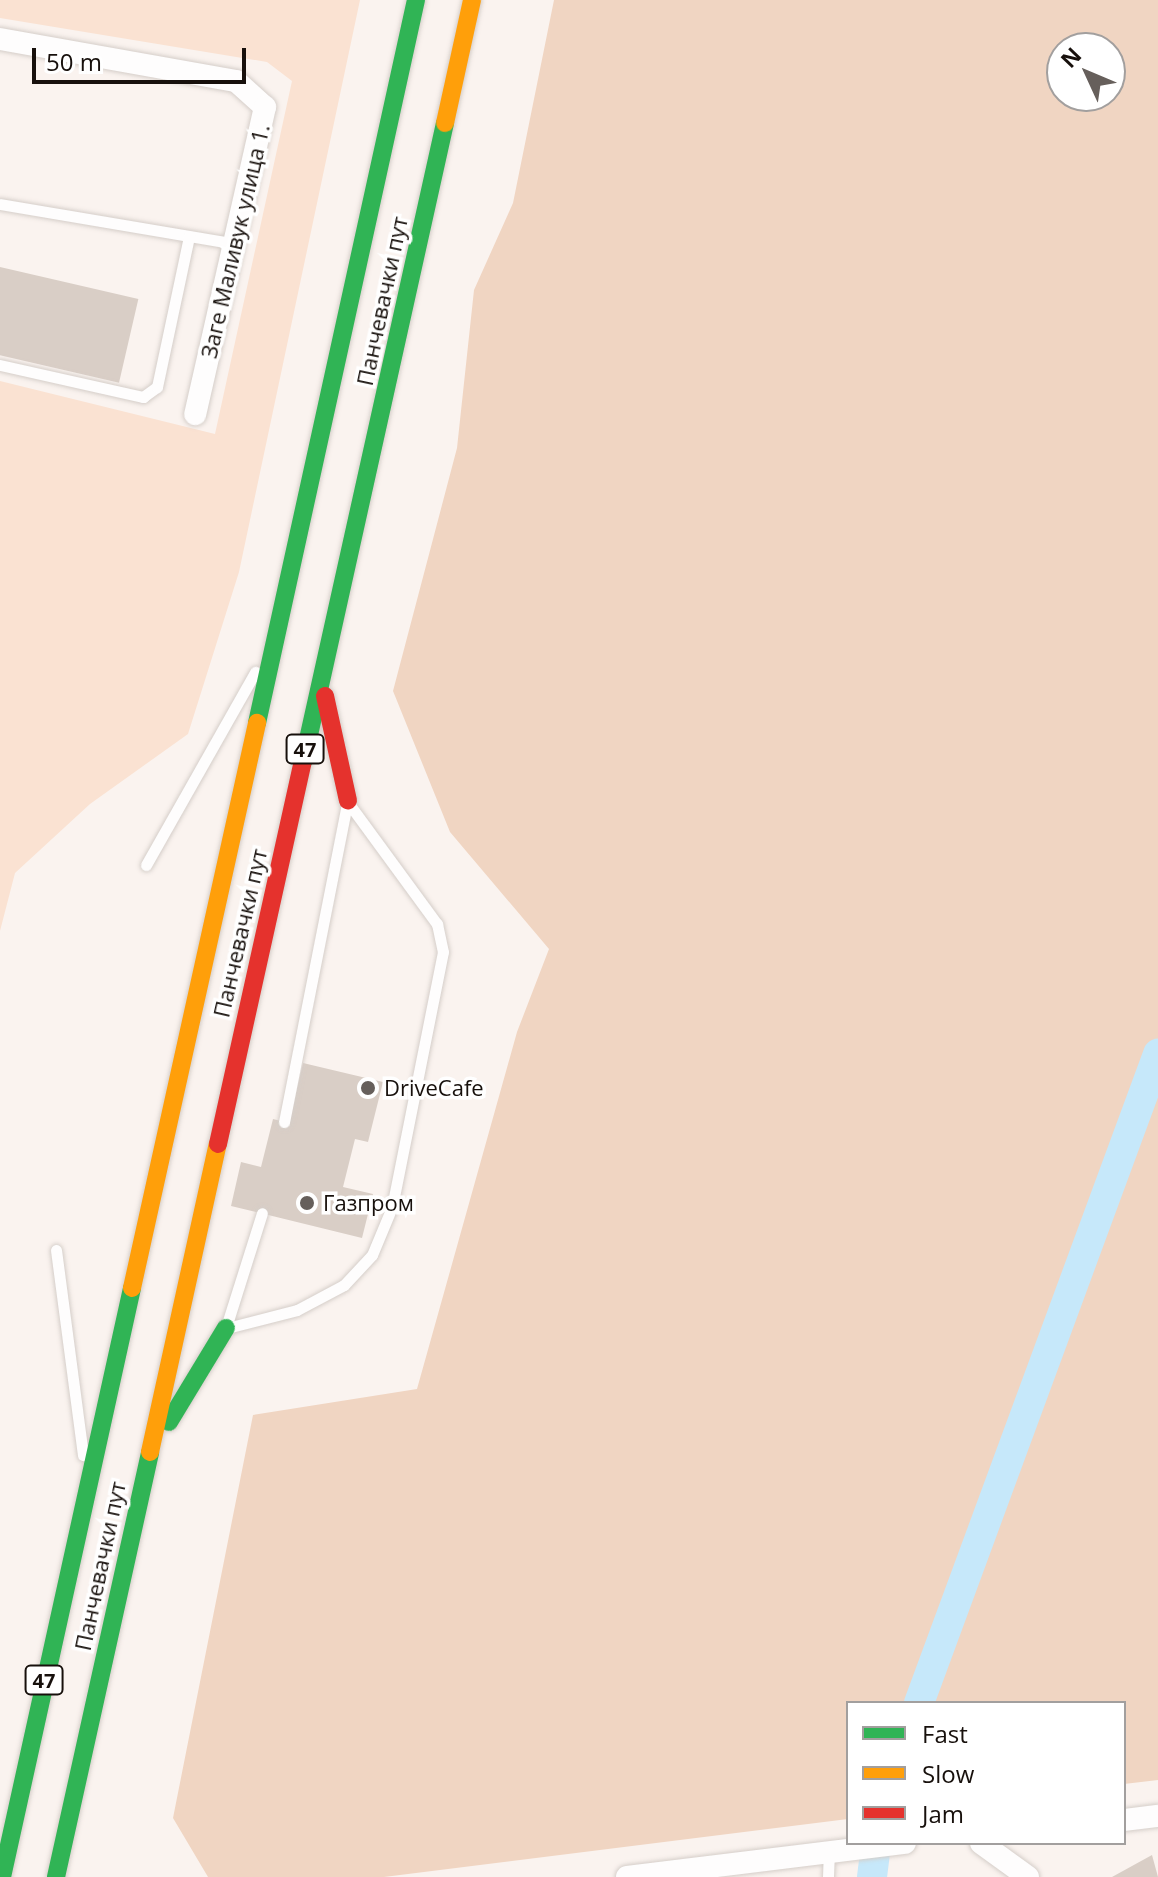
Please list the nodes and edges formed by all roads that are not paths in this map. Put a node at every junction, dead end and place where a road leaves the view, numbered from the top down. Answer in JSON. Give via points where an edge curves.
{"nodes":[{"id":1,"x":416,"y":0,"type":"edge"},
{"id":2,"x":472,"y":0,"type":"edge"},
{"id":3,"x":0,"y":39,"type":"edge"},
{"id":4,"x":0,"y":204,"type":"edge"},
{"id":5,"x":189,"y":236,"type":"junction"},
{"id":6,"x":237,"y":244,"type":"junction"},
{"id":7,"x":0,"y":365,"type":"edge"},
{"id":8,"x":195,"y":414,"type":"dead end"},
{"id":9,"x":273,"y":640,"type":"junction"},
{"id":10,"x":325,"y":661,"type":"junction"},
{"id":11,"x":348,"y":801,"type":"junction"},
{"id":12,"x":146,"y":865,"type":"dead end"},
{"id":13,"x":284,"y":1122,"type":"dead end"},
{"id":14,"x":262,"y":1213,"type":"dead end"},
{"id":15,"x":56,"y":1250,"type":"dead end"},
{"id":16,"x":226,"y":1328,"type":"junction"},
{"id":17,"x":86,"y":1483,"type":"junction"},
{"id":18,"x":139,"y":1497,"type":"junction"},
{"id":19,"x":1158,"y":1816,"type":"edge"},
{"id":20,"x":1126,"y":1820,"type":"edge"},
{"id":21,"x":886,"y":1845,"type":"edge"},
{"id":22,"x":984,"y":1845,"type":"edge"},
{"id":23,"x":838,"y":1850,"type":"junction"},
{"id":24,"x":2,"y":1877,"type":"edge"},
{"id":25,"x":56,"y":1877,"type":"edge"},
{"id":26,"x":631,"y":1877,"type":"edge"},
{"id":27,"x":828,"y":1877,"type":"edge"},
{"id":28,"x":1028,"y":1877,"type":"edge"}],
"edges":[{"from":1,"to":9,"type":"main road","name":"Панчевачки пут","number":"47"},
{"from":2,"to":10,"type":"main road","name":"Панчевачки пут","number":"47"},
{"from":3,"to":6,"type":"street","name":"Заге Маливук улица 1.","via":[[236,81],[258,94],[263,128]]},
{"from":4,"to":5,"type":"lane"},
{"from":5,"to":6,"type":"lane"},
{"from":5,"to":7,"type":"lane","via":[[157,387],[143,397]]},
{"from":6,"to":8,"type":"street","name":"Заге Маливук улица 1."},
{"from":9,"to":12,"type":"lane"},
{"from":9,"to":17,"type":"main road","name":"Панчевачки пут","number":"47"},
{"from":10,"to":11,"type":"main road","via":[[324,710]]},
{"from":10,"to":18,"type":"main road","name":"Панчевачки пут","number":"47"},
{"from":11,"to":13,"type":"lane"},
{"from":11,"to":16,"type":"lane","via":[[437,924],[443,952],[392,1207],[372,1255],[344,1285],[297,1310]]},
{"from":14,"to":16,"type":"lane"},
{"from":15,"to":17,"type":"lane"},
{"from":16,"to":18,"type":"main road","via":[[175,1406]]},
{"from":17,"to":24,"type":"main road","name":"Панчевачки пут","number":"47"},
{"from":18,"to":25,"type":"main road","name":"Панчевачки пут","number":"47"},
{"from":19,"to":20,"type":"street"},
{"from":21,"to":23,"type":"street"},
{"from":22,"to":28,"type":"street"},
{"from":23,"to":26,"type":"street"},
{"from":23,"to":27,"type":"lane"}]}
